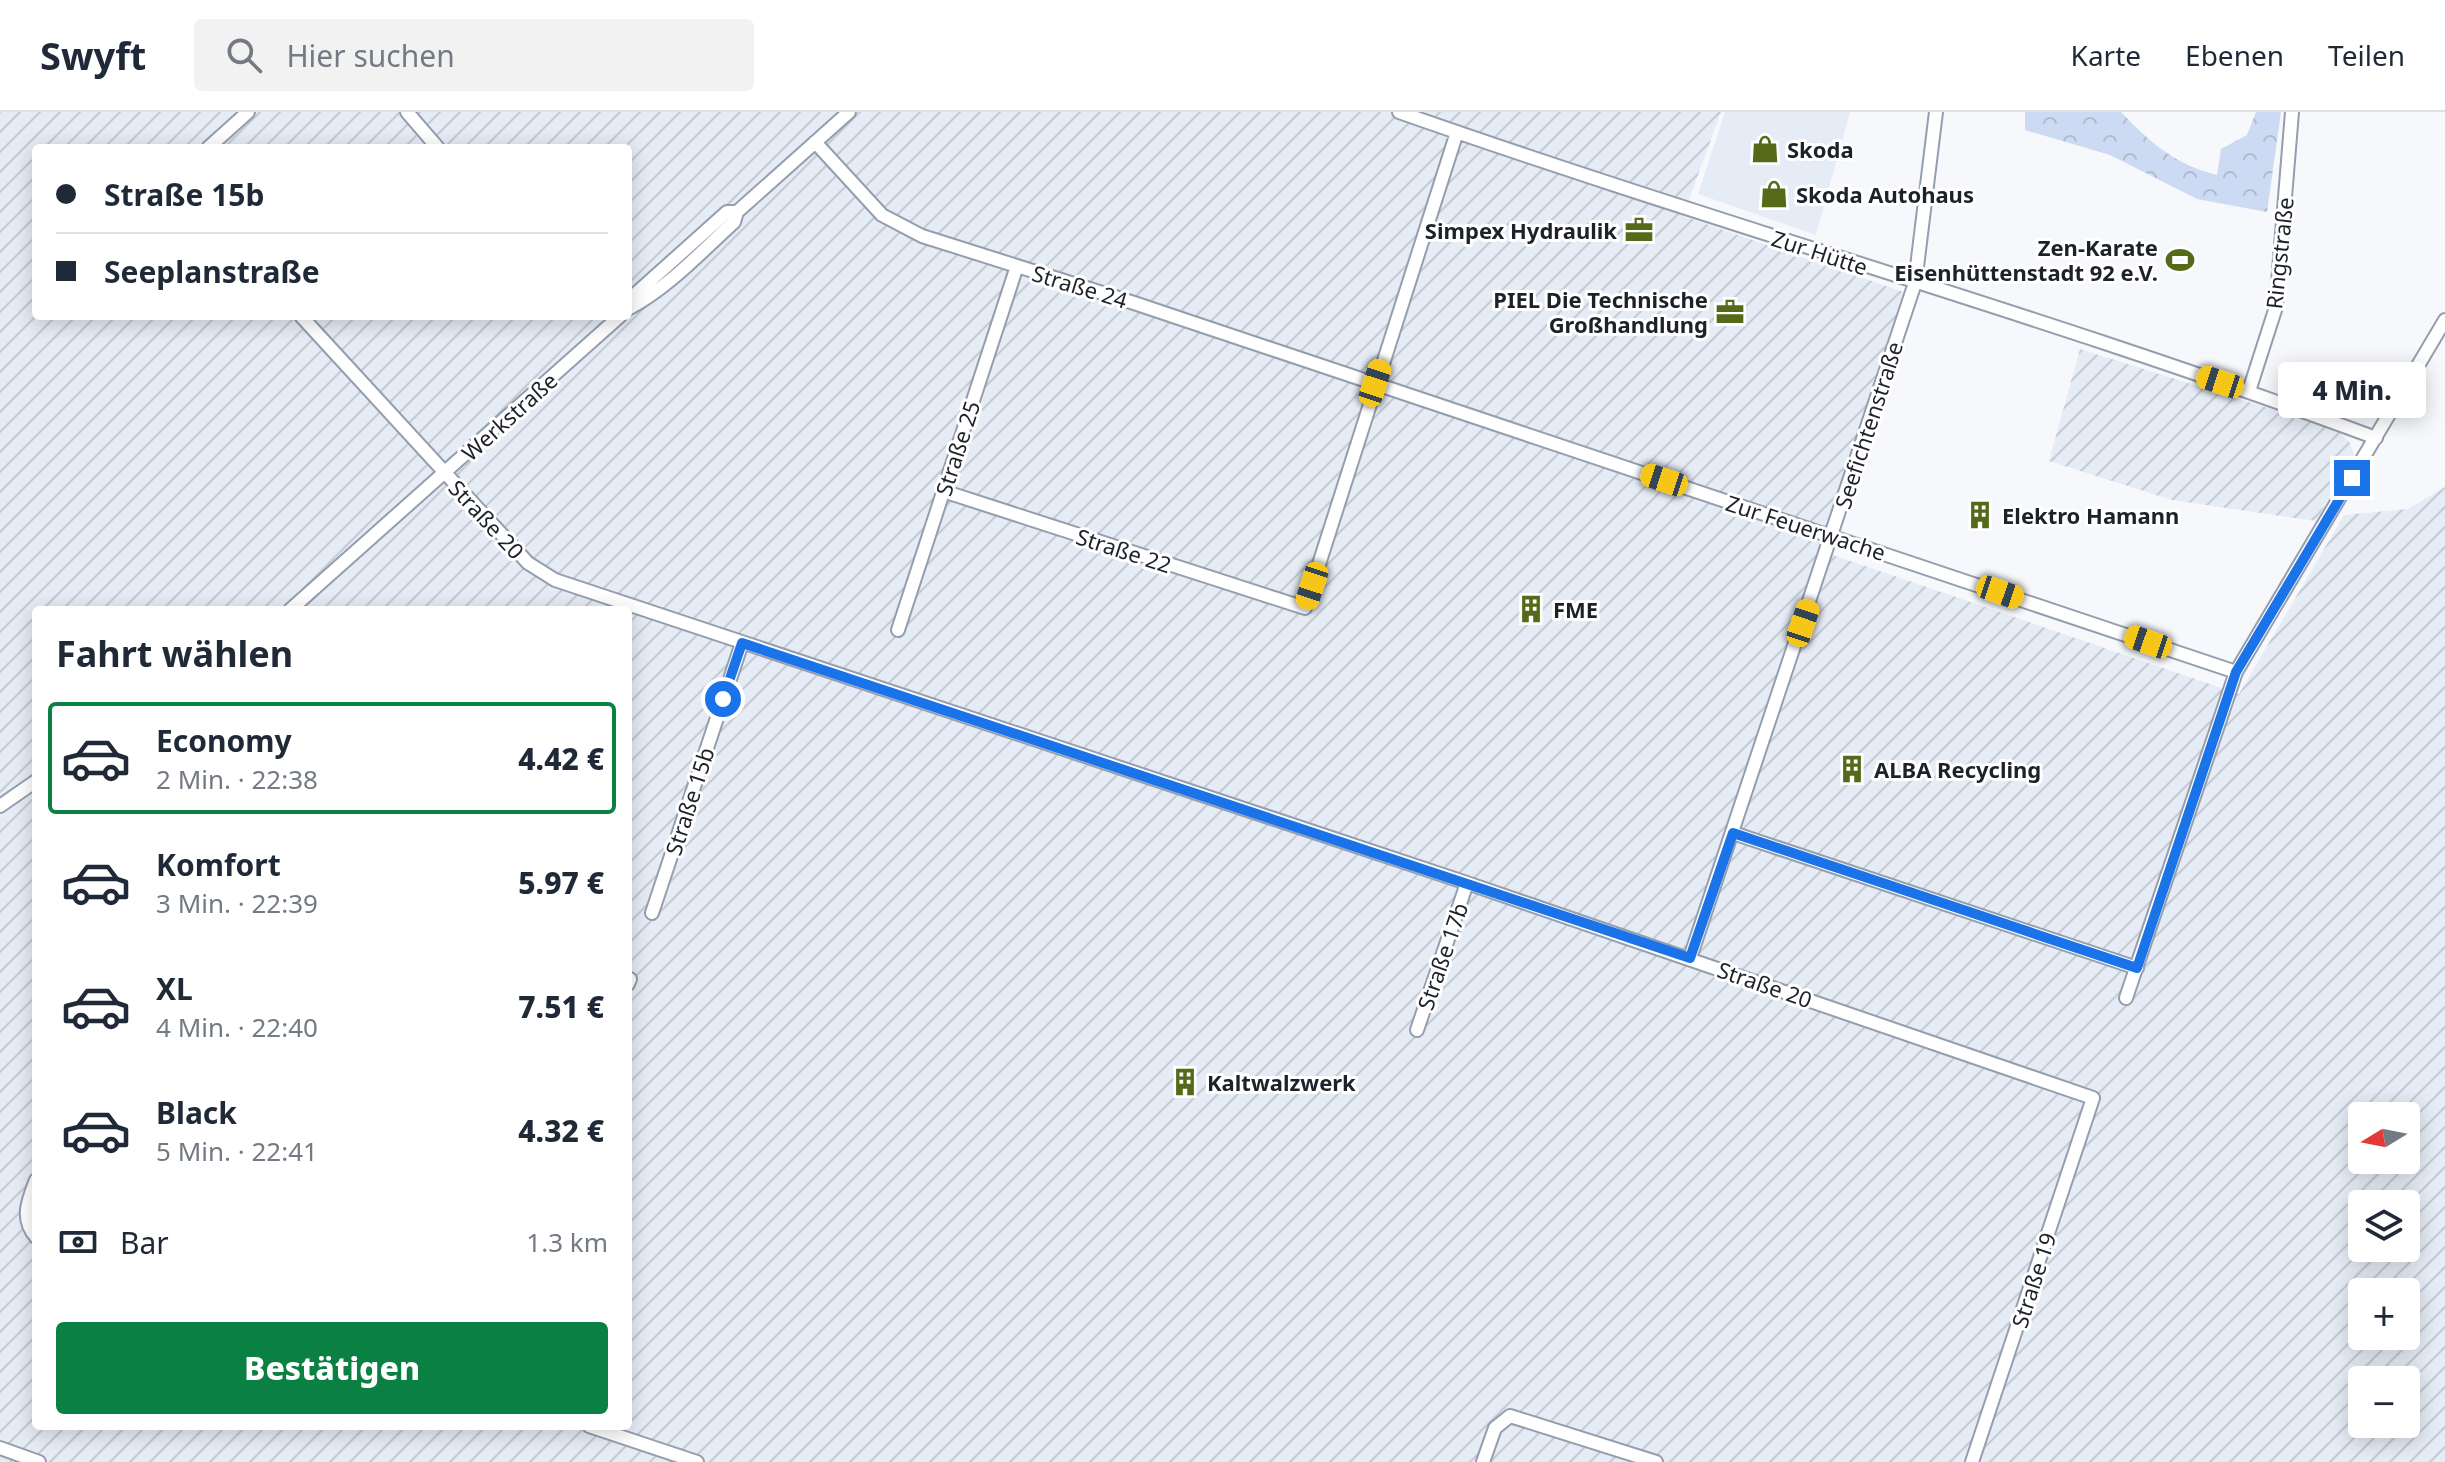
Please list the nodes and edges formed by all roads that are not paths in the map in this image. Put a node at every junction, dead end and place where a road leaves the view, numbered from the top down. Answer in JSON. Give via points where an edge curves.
{"nodes":[{"id":1,"x":248,"y":112,"type":"edge"},
{"id":2,"x":407,"y":112,"type":"edge"},
{"id":3,"x":849,"y":112,"type":"edge"},
{"id":4,"x":1399,"y":112,"type":"edge"},
{"id":5,"x":1936,"y":112,"type":"edge"},
{"id":6,"x":2292,"y":112,"type":"edge"},
{"id":7,"x":1457,"y":132,"type":"junction"},
{"id":8,"x":815,"y":142,"type":"junction"},
{"id":9,"x":212,"y":144,"type":"edge"},
{"id":10,"x":435,"y":144,"type":"edge"},
{"id":11,"x":1017,"y":266,"type":"junction"},
{"id":12,"x":1915,"y":283,"type":"junction"},
{"id":13,"x":632,"y":308,"type":"edge"},
{"id":14,"x":305,"y":320,"type":"edge"},
{"id":15,"x":616,"y":320,"type":"edge"},
{"id":16,"x":2445,"y":320,"type":"edge"},
{"id":17,"x":1375,"y":383,"type":"junction"},
{"id":18,"x":2249,"y":391,"type":"junction"},
{"id":19,"x":2376,"y":438,"type":"junction"},
{"id":20,"x":445,"y":474,"type":"junction"},
{"id":21,"x":943,"y":491,"type":"junction"},
{"id":22,"x":1831,"y":536,"type":"junction"},
{"id":23,"x":295,"y":606,"type":"edge"},
{"id":24,"x":898,"y":630,"type":"dead end"},
{"id":25,"x":742,"y":643,"type":"junction"},
{"id":26,"x":2236,"y":672,"type":"junction"},
{"id":27,"x":32,"y":784,"type":"edge"},
{"id":28,"x":0,"y":806,"type":"edge"},
{"id":29,"x":1733,"y":833,"type":"junction"},
{"id":30,"x":1467,"y":883,"type":"junction"},
{"id":31,"x":652,"y":913,"type":"dead end"},
{"id":32,"x":1690,"y":958,"type":"junction"},
{"id":33,"x":2137,"y":968,"type":"junction"},
{"id":34,"x":2126,"y":998,"type":"dead end"},
{"id":35,"x":1417,"y":1030,"type":"dead end"},
{"id":36,"x":2093,"y":1098,"type":"joint"},
{"id":37,"x":32,"y":1192,"type":"edge"},
{"id":38,"x":32,"y":1231,"type":"edge"},
{"id":39,"x":601,"y":1430,"type":"edge"},
{"id":40,"x":0,"y":1448,"type":"edge"},
{"id":41,"x":39,"y":1462,"type":"edge"},
{"id":42,"x":697,"y":1462,"type":"edge"},
{"id":43,"x":1483,"y":1462,"type":"edge"},
{"id":44,"x":1656,"y":1462,"type":"edge"},
{"id":45,"x":1972,"y":1462,"type":"edge"}],
"edges":[{"from":1,"to":9,"type":"street"},
{"from":2,"to":10,"type":"street"},
{"from":3,"to":8,"type":"street","name":"Werkstraße"},
{"from":4,"to":7,"type":"street","name":"Zur Hütte"},
{"from":5,"to":12,"type":"street","name":"Seefichtenstraße"},
{"from":6,"to":18,"type":"street","name":"Ringstraße","via":[[2276,307]]},
{"from":7,"to":12,"type":"street","name":"Zur Hütte"},
{"from":7,"to":17,"type":"street"},
{"from":8,"to":11,"type":"street","name":"Straße 24","via":[[882,215],[922,236]]},
{"from":8,"to":13,"type":"street","name":"Werkstraße","via":[[737,212],[734,222]]},
{"from":11,"to":17,"type":"street","name":"Straße 24"},
{"from":11,"to":21,"type":"street","name":"Straße 25"},
{"from":12,"to":18,"type":"street","name":"Zur Hütte"},
{"from":12,"to":22,"type":"street","name":"Seefichtenstraße"},
{"from":14,"to":20,"type":"street","name":"Straße 20"},
{"from":15,"to":20,"type":"street","name":"Werkstraße"},
{"from":16,"to":19,"type":"street"},
{"from":17,"to":21,"type":"street","name":"Straße 22","via":[[1305,608]]},
{"from":17,"to":22,"type":"street","name":"Zur Feuerwache"},
{"from":18,"to":19,"type":"street","name":"Zur Hütte"},
{"from":19,"to":26,"type":"street"},
{"from":20,"to":23,"type":"street","name":"Werkstraße"},
{"from":20,"to":25,"type":"street","name":"Straße 20","via":[[528,563],[555,580]]},
{"from":21,"to":24,"type":"street","name":"Straße 25"},
{"from":22,"to":26,"type":"street","name":"Zur Feuerwache"},
{"from":22,"to":29,"type":"street","name":"Seefichtenstraße"},
{"from":25,"to":30,"type":"street","name":"Straße 20"},
{"from":25,"to":31,"type":"street","name":"Straße 15b"},
{"from":26,"to":33,"type":"street"},
{"from":27,"to":28,"type":"street"},
{"from":29,"to":32,"type":"street","name":"Seefichtenstraße"},
{"from":29,"to":33,"type":"street"},
{"from":30,"to":32,"type":"street","name":"Straße 20"},
{"from":30,"to":35,"type":"street","name":"Straße 17b"},
{"from":32,"to":36,"type":"street","name":"Straße 20"},
{"from":33,"to":34,"type":"street"},
{"from":36,"to":45,"type":"street","name":"Straße 19"},
{"from":37,"to":38,"type":"street","via":[[27,1206]]},
{"from":39,"to":42,"type":"street"},
{"from":40,"to":41,"type":"street"},
{"from":43,"to":44,"type":"street","via":[[1495,1428],[1510,1416]]}]}
